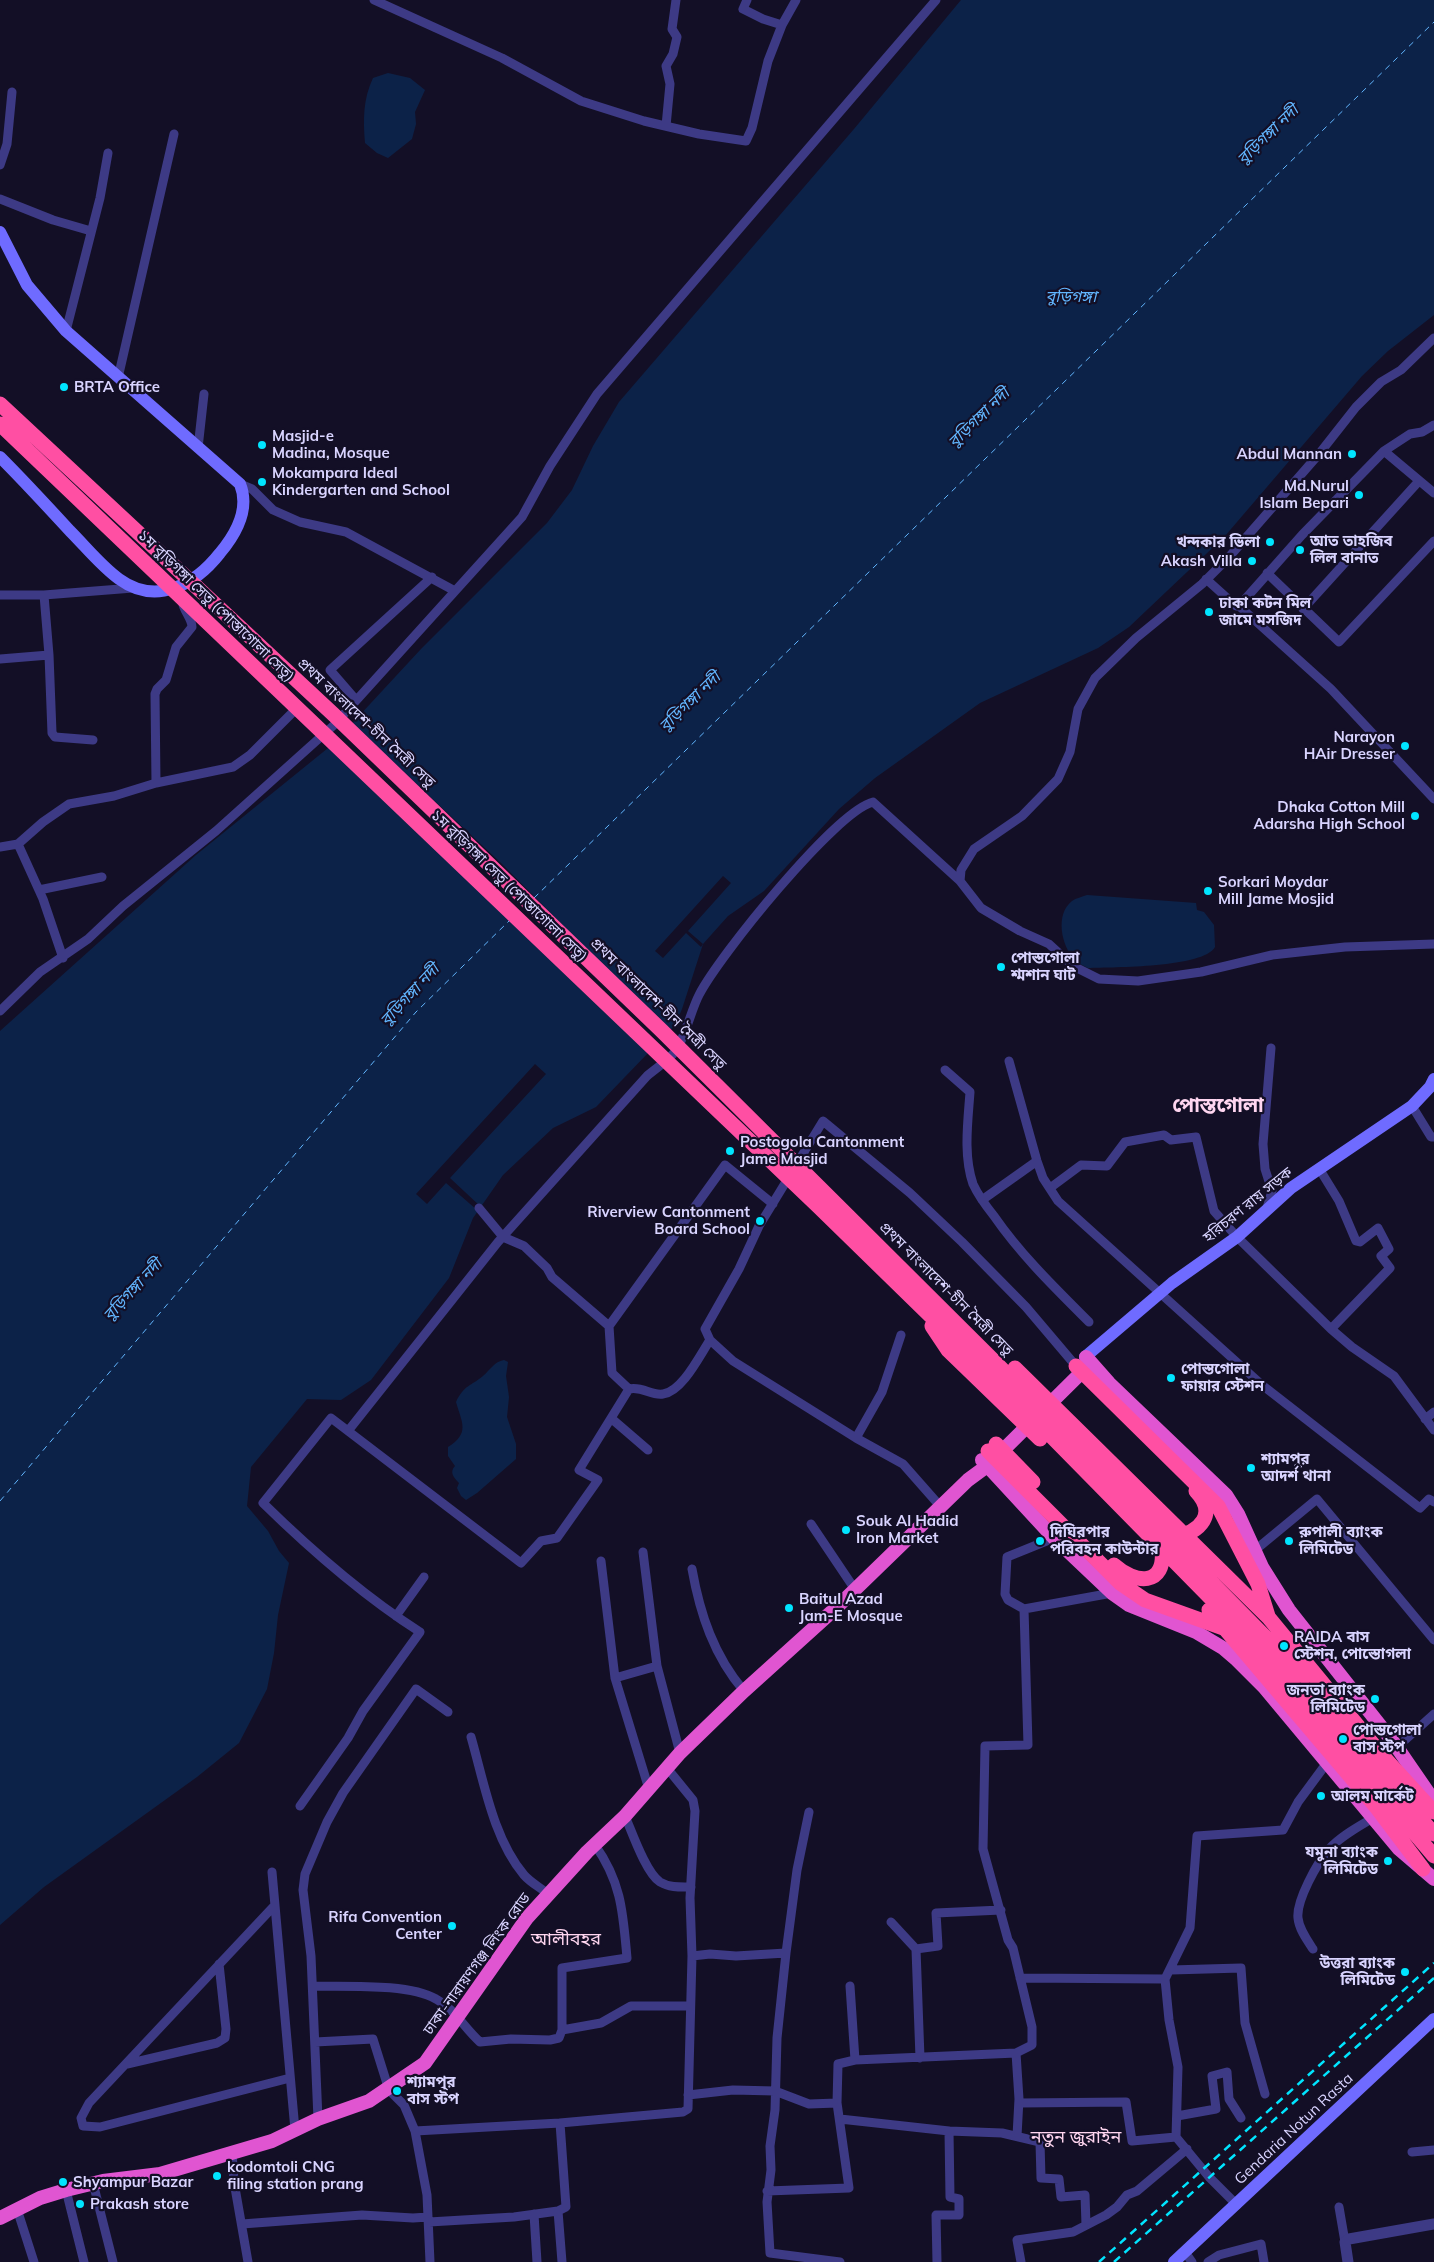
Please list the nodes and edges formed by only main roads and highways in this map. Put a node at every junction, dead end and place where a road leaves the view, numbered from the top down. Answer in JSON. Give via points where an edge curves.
{"nodes":[{"id":1,"x":0,"y":232,"type":"edge"},
{"id":2,"x":0,"y":404,"type":"edge"},
{"id":3,"x":0,"y":424,"type":"edge"},
{"id":4,"x":0,"y":457,"type":"edge"},
{"id":5,"x":1434,"y":1079,"type":"edge"},
{"id":6,"x":920,"y":1297,"type":"junction"},
{"id":7,"x":1080,"y":1367,"type":"junction"},
{"id":8,"x":992,"y":1455,"type":"junction"},
{"id":9,"x":1168,"y":1543,"type":"junction"},
{"id":10,"x":1269,"y":1618,"type":"junction"},
{"id":11,"x":1225,"y":1628,"type":"junction"},
{"id":12,"x":1244,"y":1632,"type":"junction"},
{"id":13,"x":1275,"y":1647,"type":"junction"},
{"id":14,"x":1434,"y":1801,"type":"edge"},
{"id":15,"x":1434,"y":1812,"type":"edge"},
{"id":16,"x":1434,"y":1834,"type":"edge"},
{"id":17,"x":1434,"y":1856,"type":"edge"},
{"id":18,"x":1429,"y":1874,"type":"edge"},
{"id":19,"x":1434,"y":2019,"type":"edge"},
{"id":20,"x":0,"y":2218,"type":"edge"},
{"id":21,"x":1188,"y":2257,"type":"edge"},
{"id":22,"x":1174,"y":2262,"type":"edge"}],
"edges":[{"from":1,"to":4,"type":"main road","via":[[27,285],[66,331],[240,484],[245,504],[230,539],[216,558],[184,586],[160,590],[133,588],[104,566]]},
{"from":2,"to":6,"type":"highway","name":"প্রথম বাংলাদেশ-চীন মৈত্রী সেতু","via":[[333,714],[662,1031]]},
{"from":3,"to":6,"type":"highway","name":"১ম বুড়িগঙ্গা সেতু (পোস্তাগোলা সেতু)"},
{"from":5,"to":7,"type":"main road","name":"হরিচরণ রায় সড়ক","via":[[1412,1106],[1292,1188],[1238,1237],[1172,1283]]},
{"from":6,"to":9,"type":"highway","name":"১ম বুড়িগঙ্গা সেতু (পোস্তাগোলা সেতু)"},
{"from":6,"to":9,"type":"highway","via":[[974,1326]]},
{"from":7,"to":8,"type":"highway","name":"ঢাকা-নারায়ণগঞ্জ লিংক রোড"},
{"from":7,"to":9,"type":"highway","via":[[1200,1495],[1206,1510],[1202,1525]]},
{"from":7,"to":10,"type":"highway","via":[[1218,1506],[1258,1584]]},
{"from":7,"to":14,"type":"highway","via":[[1109,1383],[1226,1495],[1254,1552],[1289,1610],[1394,1742]]},
{"from":8,"to":9,"type":"highway","via":[[1124,1574],[1137,1580],[1150,1578],[1158,1572]]},
{"from":8,"to":11,"type":"highway","via":[[1128,1589],[1145,1600]]},
{"from":8,"to":18,"type":"highway","via":[[1054,1538],[1112,1594],[1129,1605],[1196,1632],[1223,1648],[1264,1687],[1399,1849]]},
{"from":8,"to":20,"type":"highway","name":"ঢাকা-নারায়ণগঞ্জ লিংক রোড","via":[[648,1786],[625,1816],[527,1918],[425,2063],[369,2101],[318,2119],[272,2141],[160,2174],[93,2182],[40,2198]]},
{"from":9,"to":10,"type":"highway"},
{"from":9,"to":11,"type":"highway"},
{"from":9,"to":12,"type":"highway","name":"১ম বুড়িগঙ্গা সেতু (পোস্তাগোলা সেতু)"},
{"from":9,"to":13,"type":"highway"},
{"from":10,"to":13,"type":"highway"},
{"from":10,"to":15,"type":"highway","via":[[1381,1754]]},
{"from":11,"to":12,"type":"highway"},
{"from":11,"to":18,"type":"highway"},
{"from":12,"to":17,"type":"highway","name":"১ম বুড়িগঙ্গা সেতু (পোস্তাগোলা সেতু)"},
{"from":13,"to":16,"type":"highway"},
{"from":19,"to":21,"type":"main road","name":"Gendaria Notun Rasta","via":[[1237,2205]]},
{"from":21,"to":22,"type":"main road","name":"Gendaria Notun Rasta"}]}
